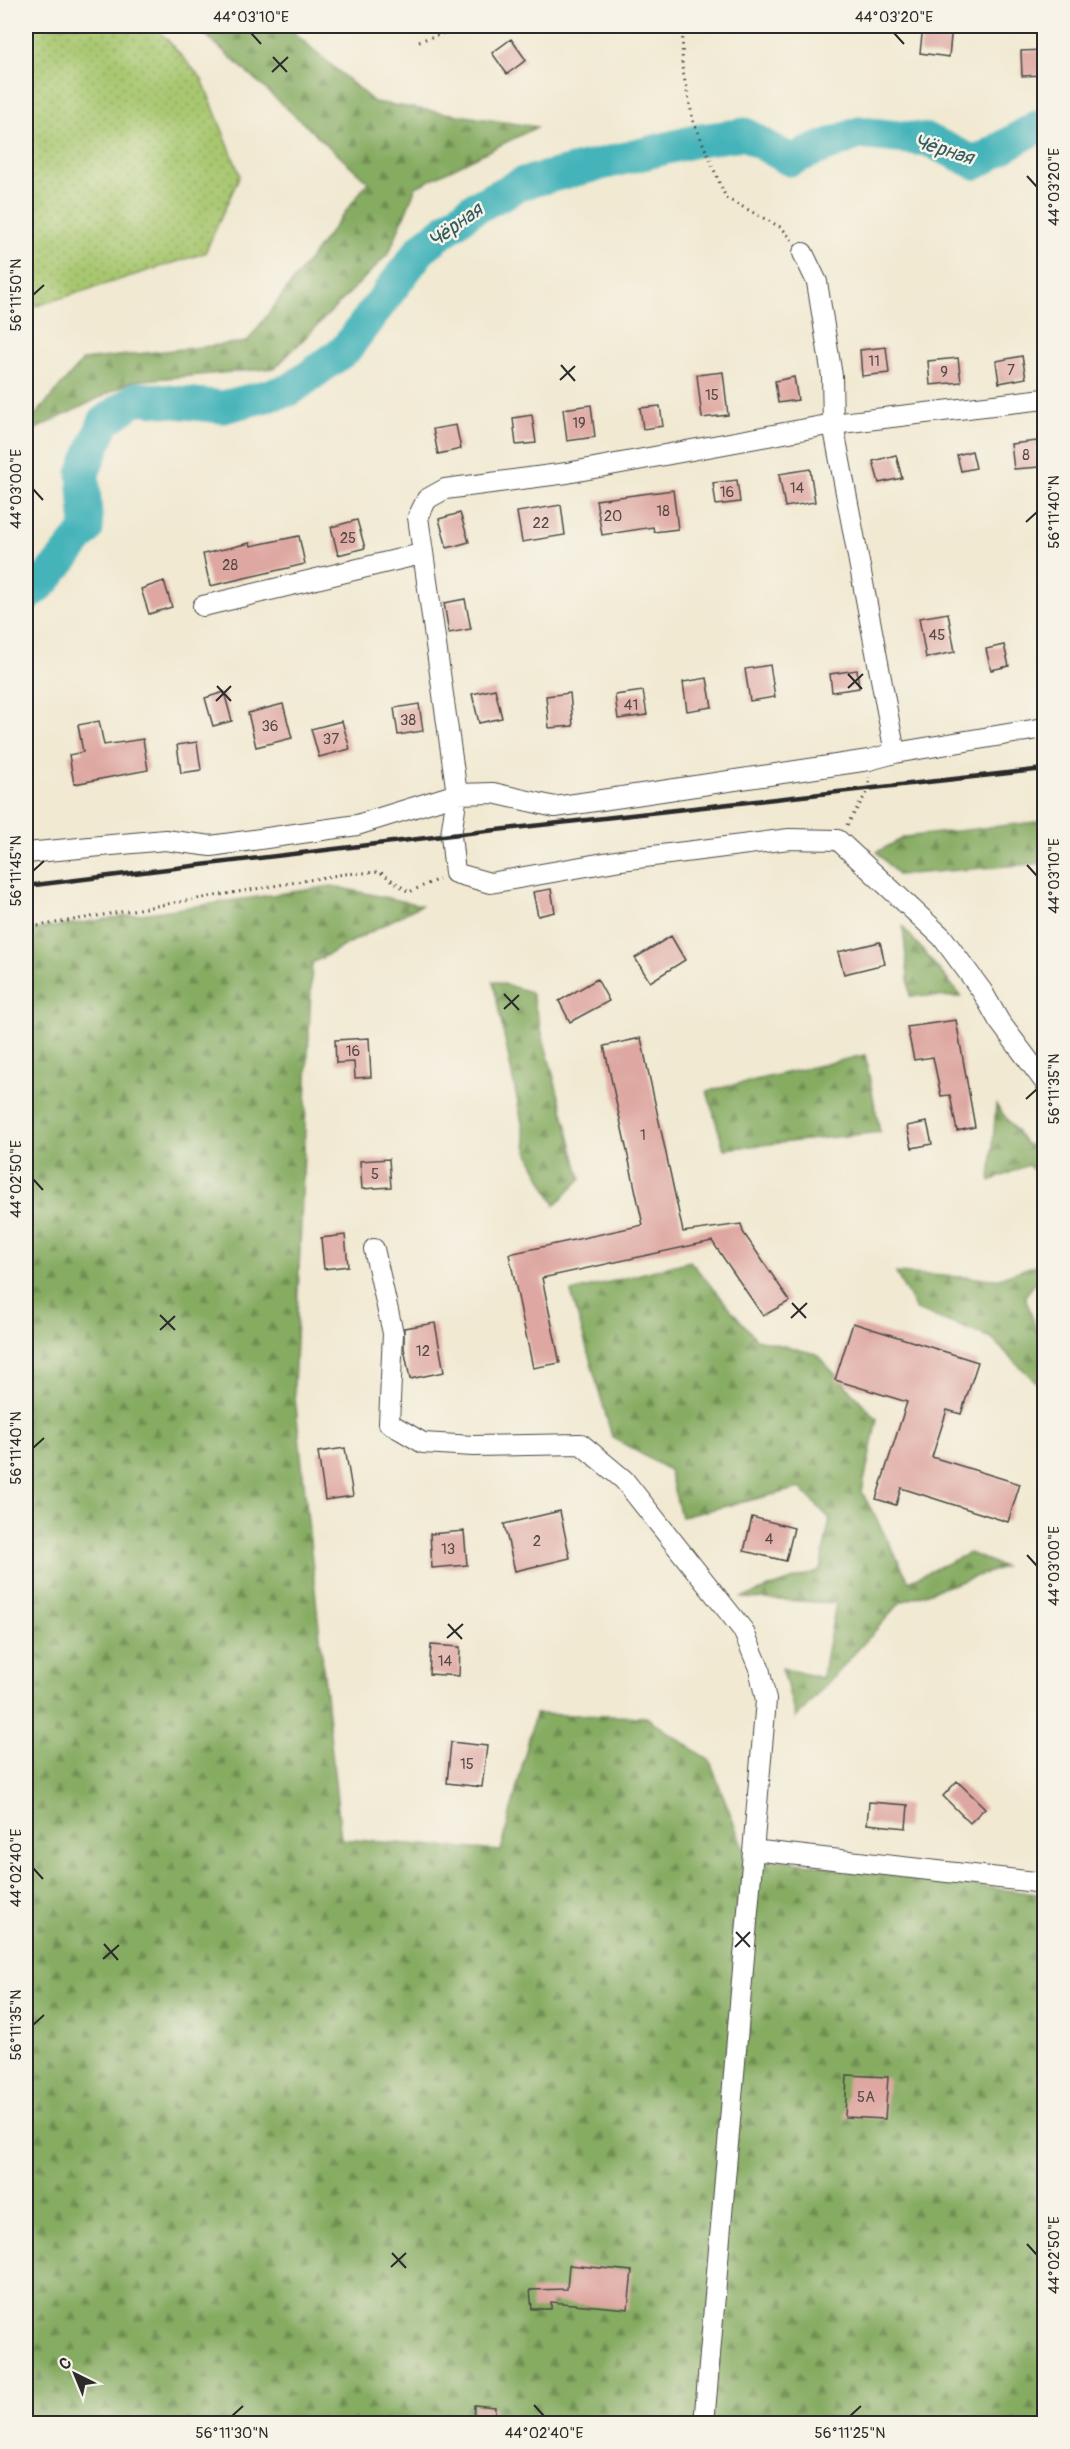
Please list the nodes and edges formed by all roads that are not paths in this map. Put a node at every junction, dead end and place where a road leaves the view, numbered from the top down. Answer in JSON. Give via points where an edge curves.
{"nodes":[{"id":1,"x":803,"y":253,"type":"road end"},
{"id":2,"x":1044,"y":399,"type":"edge"},
{"id":3,"x":833,"y":424,"type":"junction"},
{"id":4,"x":421,"y":554,"type":"junction"},
{"id":5,"x":203,"y":606,"type":"dead end"},
{"id":6,"x":1044,"y":728,"type":"edge"},
{"id":7,"x":895,"y":753,"type":"junction"},
{"id":8,"x":457,"y":794,"type":"junction"},
{"id":9,"x":26,"y":853,"type":"edge"},
{"id":10,"x":1044,"y":1081,"type":"edge"},
{"id":11,"x":374,"y":1249,"type":"dead end"},
{"id":12,"x":753,"y":1850,"type":"junction"},
{"id":13,"x":1044,"y":1883,"type":"edge"},
{"id":14,"x":705,"y":2424,"type":"edge"}],
"edges":[{"from":1,"to":3,"type":"street","via":[[817,282],[832,376]]},
{"from":2,"to":3,"type":"street"},
{"from":3,"to":4,"type":"street","via":[[567,473],[445,489],[427,498],[418,517]]},
{"from":3,"to":7,"type":"street"},
{"from":4,"to":5,"type":"street"},
{"from":4,"to":8,"type":"street"},
{"from":6,"to":7,"type":"street"},
{"from":7,"to":8,"type":"street","via":[[555,807],[493,793]]},
{"from":8,"to":9,"type":"street","via":[[357,825],[211,846],[165,840]]},
{"from":8,"to":10,"type":"street","via":[[452,835],[454,873],[490,883],[621,860],[789,839],[838,840],[942,937]]},
{"from":11,"to":12,"type":"street","via":[[393,1333],[389,1423],[423,1443],[581,1444],[624,1480],[743,1630],[759,1668],[766,1700]]},
{"from":12,"to":13,"type":"street"},
{"from":12,"to":14,"type":"street"}]}
